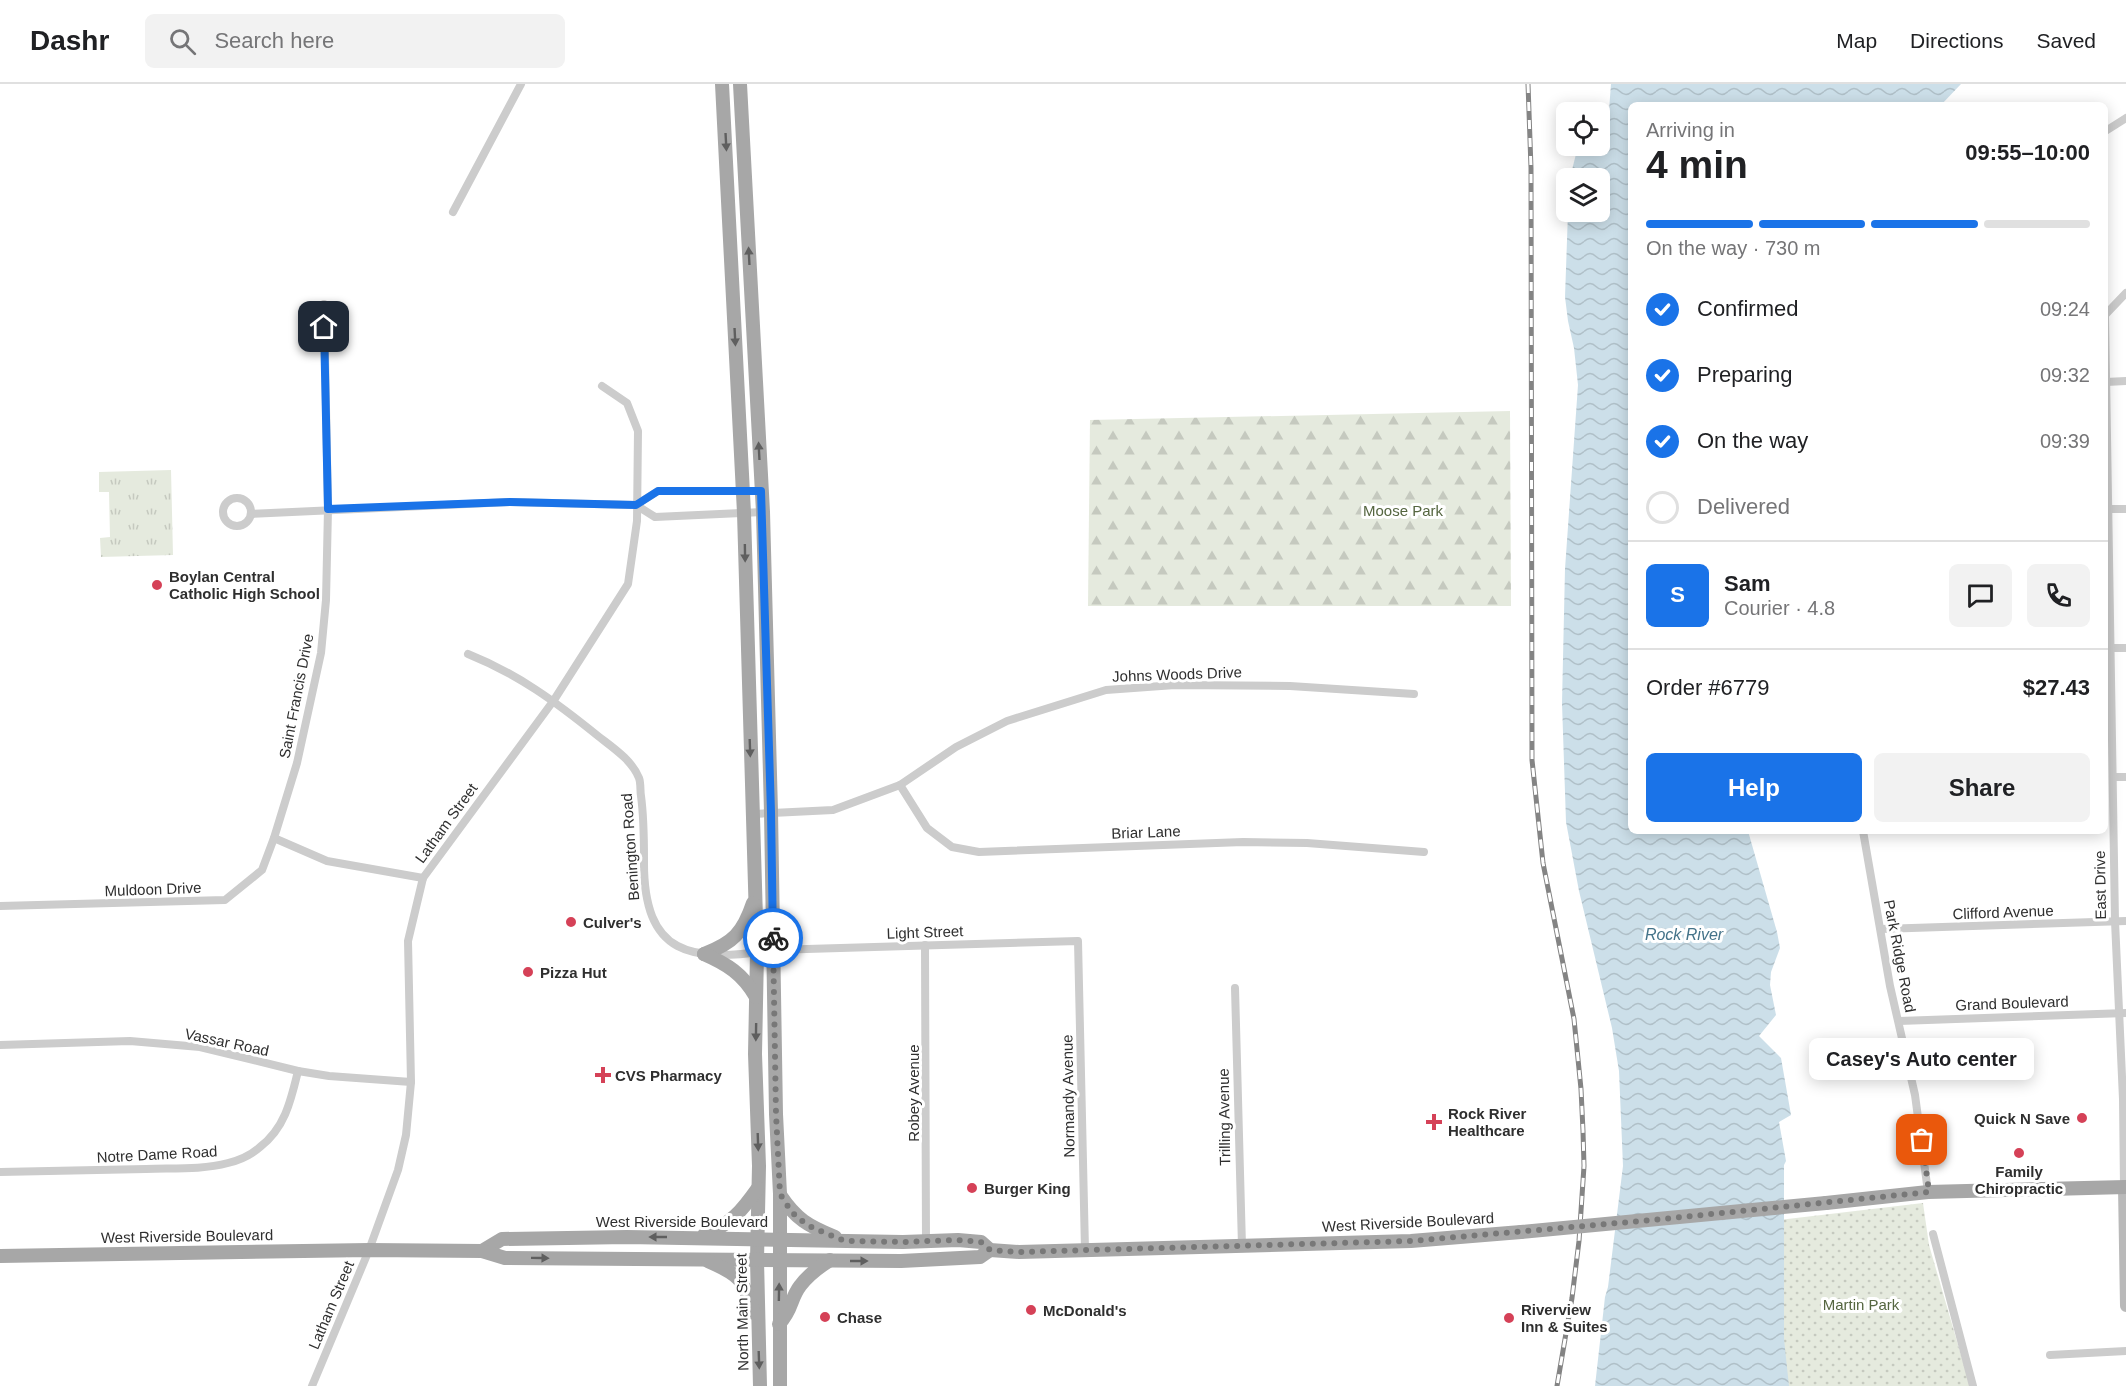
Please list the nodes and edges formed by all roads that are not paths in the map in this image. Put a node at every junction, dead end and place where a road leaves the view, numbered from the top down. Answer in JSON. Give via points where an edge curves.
{"nodes":[{"id":1,"x":521,"y":84,"type":"edge"},
{"id":2,"x":722,"y":84,"type":"edge"},
{"id":3,"x":740,"y":84,"type":"edge"},
{"id":4,"x":2126,"y":118,"type":"edge"},
{"id":5,"x":2108,"y":129,"type":"edge"},
{"id":6,"x":453,"y":212,"type":"dead end"},
{"id":7,"x":2126,"y":293,"type":"edge"},
{"id":8,"x":324,"y":304,"type":"dead end"},
{"id":9,"x":2108,"y":312,"type":"edge"},
{"id":10,"x":2126,"y":381,"type":"edge"},
{"id":11,"x":2108,"y":382,"type":"edge"},
{"id":12,"x":602,"y":386,"type":"dead end"},
{"id":13,"x":743,"y":491,"type":"junction"},
{"id":14,"x":761,"y":491,"type":"junction"},
{"id":15,"x":636,"y":505,"type":"junction"},
{"id":16,"x":328,"y":509,"type":"junction"},
{"id":17,"x":2108,"y":509,"type":"edge"},
{"id":18,"x":2126,"y":509,"type":"edge"},
{"id":19,"x":763,"y":512,"type":"junction"},
{"id":20,"x":744,"y":513,"type":"junction"},
{"id":21,"x":251,"y":514,"type":"dead end"},
{"id":22,"x":2108,"y":648,"type":"edge"},
{"id":23,"x":2126,"y":648,"type":"edge"},
{"id":24,"x":468,"y":654,"type":"dead end"},
{"id":25,"x":2108,"y":670,"type":"edge"},
{"id":26,"x":1414,"y":694,"type":"dead end"},
{"id":27,"x":554,"y":700,"type":"junction"},
{"id":28,"x":2113,"y":777,"type":"junction"},
{"id":29,"x":2126,"y":777,"type":"edge"},
{"id":30,"x":900,"y":785,"type":"junction"},
{"id":31,"x":771,"y":812,"type":"junction"},
{"id":32,"x":753,"y":814,"type":"junction"},
{"id":33,"x":1864,"y":834,"type":"edge"},
{"id":34,"x":274,"y":838,"type":"junction"},
{"id":35,"x":1424,"y":852,"type":"dead end"},
{"id":36,"x":423,"y":878,"type":"junction"},
{"id":37,"x":755,"y":896,"type":"junction"},
{"id":38,"x":0,"y":906,"type":"edge"},
{"id":39,"x":2115,"y":921,"type":"junction"},
{"id":40,"x":2126,"y":921,"type":"edge"},
{"id":41,"x":1881,"y":929,"type":"junction"},
{"id":42,"x":1078,"y":941,"type":"joint"},
{"id":43,"x":925,"y":945,"type":"junction"},
{"id":44,"x":773,"y":950,"type":"junction"},
{"id":45,"x":757,"y":953,"type":"junction"},
{"id":46,"x":704,"y":954,"type":"junction"},
{"id":47,"x":1235,"y":988,"type":"dead end"},
{"id":48,"x":756,"y":997,"type":"junction"},
{"id":49,"x":2123,"y":1013,"type":"edge"},
{"id":50,"x":1899,"y":1021,"type":"junction"},
{"id":51,"x":0,"y":1045,"type":"edge"},
{"id":52,"x":298,"y":1071,"type":"junction"},
{"id":53,"x":411,"y":1082,"type":"junction"},
{"id":54,"x":0,"y":1172,"type":"edge"},
{"id":55,"x":759,"y":1186,"type":"junction"},
{"id":56,"x":2125,"y":1187,"type":"edge"},
{"id":57,"x":1929,"y":1192,"type":"junction"},
{"id":58,"x":780,"y":1194,"type":"junction"},
{"id":59,"x":1933,"y":1234,"type":"dead end"},
{"id":60,"x":700,"y":1237,"type":"junction"},
{"id":61,"x":757,"y":1238,"type":"junction"},
{"id":62,"x":780,"y":1239,"type":"junction"},
{"id":63,"x":845,"y":1241,"type":"junction"},
{"id":64,"x":926,"y":1241,"type":"junction"},
{"id":65,"x":1242,"y":1246,"type":"junction"},
{"id":66,"x":369,"y":1250,"type":"junction"},
{"id":67,"x":990,"y":1250,"type":"junction"},
{"id":68,"x":1085,"y":1250,"type":"junction"},
{"id":69,"x":482,"y":1251,"type":"junction"},
{"id":70,"x":0,"y":1256,"type":"edge"},
{"id":71,"x":703,"y":1260,"type":"junction"},
{"id":72,"x":757,"y":1260,"type":"junction"},
{"id":73,"x":779,"y":1260,"type":"junction"},
{"id":74,"x":830,"y":1260,"type":"junction"},
{"id":75,"x":2126,"y":1306,"type":"edge"},
{"id":76,"x":758,"y":1322,"type":"junction"},
{"id":77,"x":779,"y":1324,"type":"junction"},
{"id":78,"x":2126,"y":1351,"type":"edge"},
{"id":79,"x":2050,"y":1355,"type":"dead end"},
{"id":80,"x":312,"y":1386,"type":"edge"},
{"id":81,"x":760,"y":1386,"type":"edge"},
{"id":82,"x":780,"y":1386,"type":"edge"},
{"id":83,"x":1973,"y":1386,"type":"edge"}],
"edges":[{"from":1,"to":6,"type":"street"},
{"from":2,"to":13,"type":"main road","name":"North Main Street","one_way":true},
{"from":14,"to":3,"type":"main road","one_way":true},
{"from":4,"to":5,"type":"street"},
{"from":7,"to":9,"type":"street","name":"East Drive"},
{"from":8,"to":16,"type":"street","name":"Saint Francis Drive"},
{"from":10,"to":11,"type":"street"},
{"from":12,"to":15,"type":"street","name":"Latham Street","via":[[627,403],[638,431]]},
{"from":13,"to":14,"type":"street"},
{"from":13,"to":15,"type":"street","via":[[658,491]]},
{"from":13,"to":20,"type":"main road","name":"North Main Street"},
{"from":14,"to":19,"type":"main road"},
{"from":15,"to":16,"type":"street","via":[[510,502]]},
{"from":15,"to":20,"type":"street","via":[[655,517]]},
{"from":15,"to":27,"type":"street","name":"Latham Street","via":[[628,584]]},
{"from":16,"to":21,"type":"street"},
{"from":16,"to":34,"type":"street","name":"Saint Francis Drive","via":[[321,652],[297,763]]},
{"from":17,"to":18,"type":"street"},
{"from":19,"to":20,"type":"street"},
{"from":19,"to":31,"type":"main road"},
{"from":20,"to":32,"type":"main road","name":"North Main Street","one_way":true},
{"from":22,"to":23,"type":"street"},
{"from":24,"to":27,"type":"street","name":"Benington Road","via":[[500,667]]},
{"from":25,"to":28,"type":"street","name":"East Drive"},
{"from":26,"to":30,"type":"street","name":"Johns Woods Drive","via":[[1290,686],[1175,685],[1106,690],[1008,721],[956,747]]},
{"from":27,"to":36,"type":"street","name":"Latham Street"},
{"from":27,"to":46,"type":"street","name":"Benington Road","via":[[624,757],[639,778],[648,909],[664,936],[676,947]]},
{"from":28,"to":29,"type":"street"},
{"from":28,"to":39,"type":"street","name":"East Drive"},
{"from":30,"to":31,"type":"street","name":"Johns Woods Drive","via":[[832,810]]},
{"from":30,"to":35,"type":"street","name":"Briar Lane","via":[[927,828],[952,847],[979,852],[1243,842]]},
{"from":31,"to":32,"type":"street","name":"Johns Woods Drive"},
{"from":31,"to":44,"type":"main road"},
{"from":32,"to":37,"type":"main road","name":"North Main Street"},
{"from":33,"to":41,"type":"street","name":"Park Ridge Road"},
{"from":34,"to":36,"type":"street","via":[[327,861]]},
{"from":34,"to":38,"type":"street","name":"Muldoon Drive","via":[[262,870],[225,900]]},
{"from":36,"to":53,"type":"street","name":"Latham Street","via":[[408,941]]},
{"from":37,"to":45,"type":"main road","name":"North Main Street"},
{"from":37,"to":46,"type":"main road","via":[[739,933]]},
{"from":39,"to":40,"type":"street","name":"Clifford Avenue"},
{"from":39,"to":41,"type":"street","name":"Clifford Avenue"},
{"from":39,"to":49,"type":"street","name":"East Drive"},
{"from":41,"to":50,"type":"street","name":"Park Ridge Road"},
{"from":42,"to":43,"type":"street","name":"Light Street"},
{"from":42,"to":68,"type":"street","name":"Normandy Avenue"},
{"from":43,"to":44,"type":"street","name":"Light Street"},
{"from":43,"to":64,"type":"street","name":"Robey Avenue"},
{"from":44,"to":45,"type":"street","name":"Benington Road"},
{"from":44,"to":58,"type":"main road"},
{"from":45,"to":46,"type":"street","name":"Benington Road"},
{"from":45,"to":48,"type":"main road","name":"North Main Street"},
{"from":46,"to":48,"type":"main road","via":[[734,969]]},
{"from":47,"to":65,"type":"street","name":"Trilling Avenue"},
{"from":48,"to":55,"type":"main road","name":"North Main Street","one_way":true},
{"from":49,"to":50,"type":"street","name":"Grand Boulevard"},
{"from":49,"to":56,"type":"street","name":"East Drive"},
{"from":50,"to":57,"type":"street","name":"Park Ridge Road"},
{"from":51,"to":52,"type":"street","name":"Vassar Road","via":[[130,1041],[200,1047]]},
{"from":52,"to":53,"type":"street","name":"Vassar Road"},
{"from":52,"to":54,"type":"street","name":"Notre Dame Road","via":[[290,1105],[272,1136],[245,1157],[229,1163]]},
{"from":53,"to":66,"type":"street","name":"Latham Street","via":[[398,1170]]},
{"from":55,"to":60,"type":"main road","via":[[736,1217]]},
{"from":55,"to":61,"type":"main road","name":"North Main Street"},
{"from":56,"to":57,"type":"main road","name":"West Riverside Boulevard"},
{"from":56,"to":75,"type":"street","name":"East Drive"},
{"from":57,"to":65,"type":"main road","name":"West Riverside Boulevard","bridge":true,"via":[[1411,1241]]},
{"from":58,"to":62,"type":"main road"},
{"from":58,"to":63,"type":"main road","via":[[799,1219]]},
{"from":59,"to":83,"type":"street"},
{"from":60,"to":61,"type":"main road","name":"West Riverside Boulevard"},
{"from":60,"to":69,"type":"main road","name":"West Riverside Boulevard","one_way":true,"via":[[502,1239]]},
{"from":61,"to":62,"type":"main road","name":"West Riverside Boulevard"},
{"from":61,"to":72,"type":"main road","name":"North Main Street"},
{"from":62,"to":63,"type":"main road","name":"West Riverside Boulevard"},
{"from":62,"to":73,"type":"main road"},
{"from":63,"to":64,"type":"main road","name":"West Riverside Boulevard"},
{"from":64,"to":67,"type":"main road","name":"West Riverside Boulevard","via":[[981,1242]]},
{"from":65,"to":68,"type":"main road","name":"West Riverside Boulevard"},
{"from":66,"to":69,"type":"main road","name":"West Riverside Boulevard"},
{"from":66,"to":70,"type":"main road","name":"West Riverside Boulevard"},
{"from":66,"to":80,"type":"street","name":"Latham Street"},
{"from":67,"to":68,"type":"main road","name":"West Riverside Boulevard"},
{"from":74,"to":67,"type":"main road","name":"West Riverside Boulevard","one_way":true,"via":[[958,1259],[980,1257]]},
{"from":69,"to":71,"type":"main road","name":"West Riverside Boulevard","one_way":true,"via":[[505,1258]]},
{"from":71,"to":72,"type":"main road","name":"West Riverside Boulevard"},
{"from":71,"to":76,"type":"main road","via":[[743,1282]]},
{"from":72,"to":73,"type":"main road","name":"West Riverside Boulevard"},
{"from":72,"to":76,"type":"main road","name":"North Main Street"},
{"from":73,"to":74,"type":"main road","name":"West Riverside Boulevard"},
{"from":77,"to":73,"type":"main road","one_way":true},
{"from":74,"to":77,"type":"main road","via":[[799,1286],[788,1314]]},
{"from":76,"to":81,"type":"main road","name":"North Main Street","one_way":true},
{"from":77,"to":82,"type":"main road"},
{"from":78,"to":79,"type":"street"}]}
